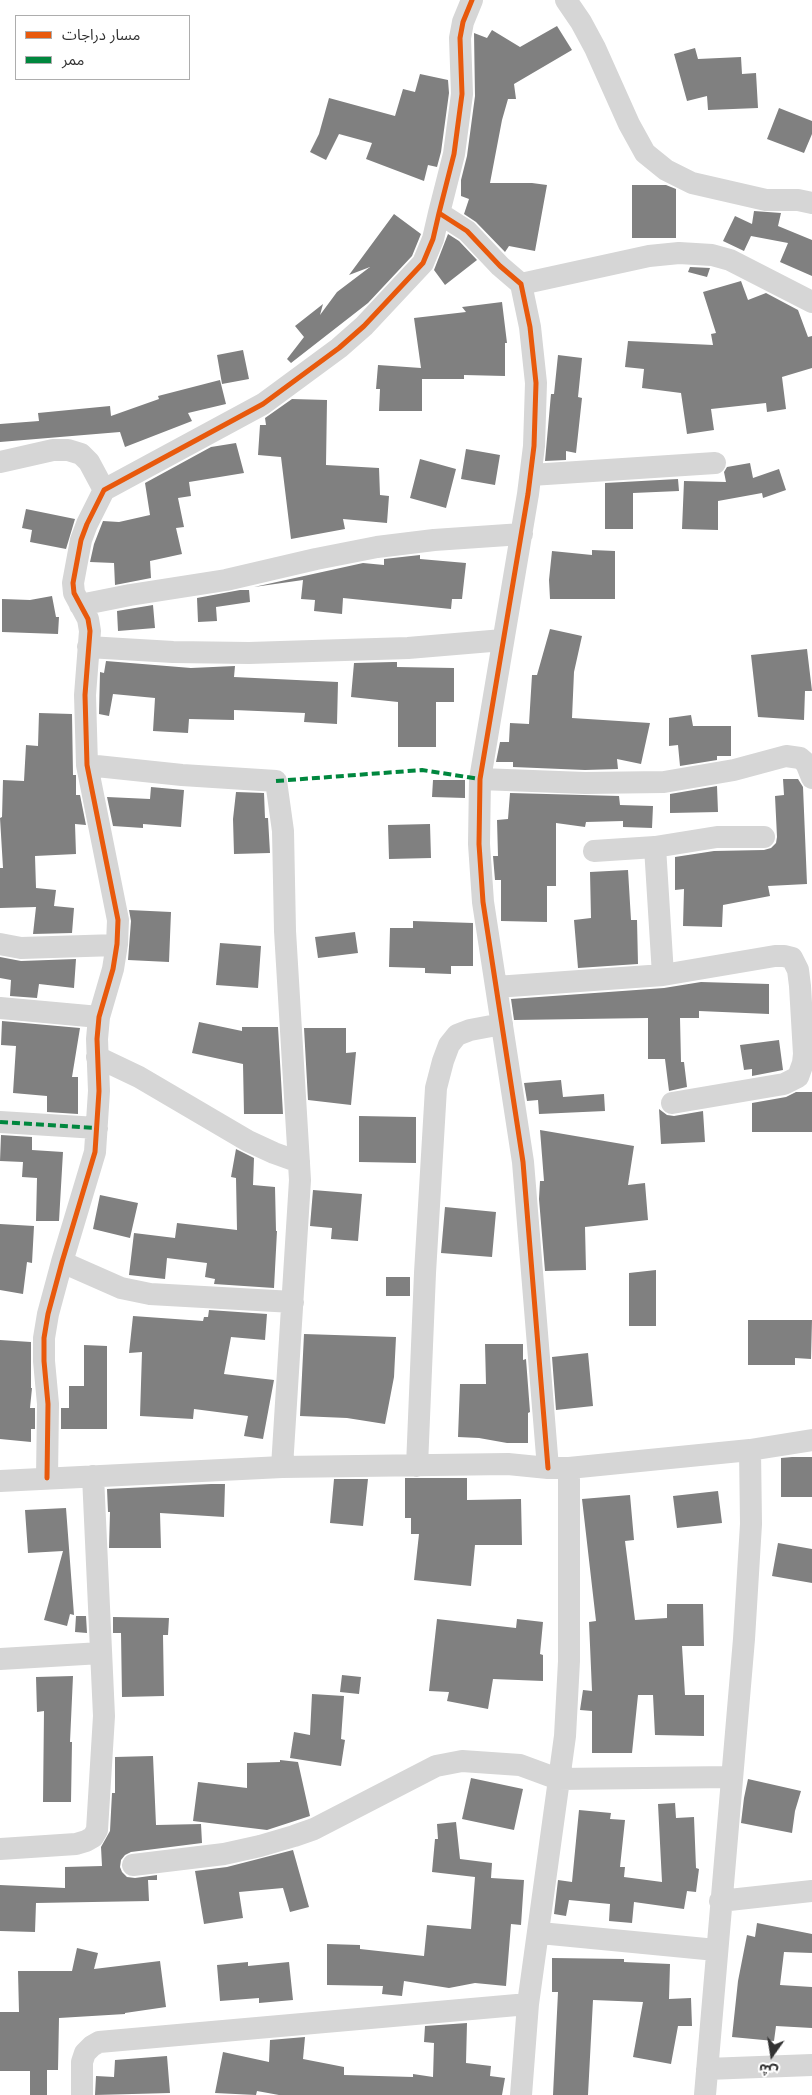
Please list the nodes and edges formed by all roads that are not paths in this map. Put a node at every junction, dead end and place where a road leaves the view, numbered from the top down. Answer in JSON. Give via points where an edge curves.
{"nodes":[{"id":1,"x":472,"y":0,"type":"edge"},
{"id":2,"x":566,"y":0,"type":"edge"},
{"id":3,"x":812,"y":203,"type":"edge"},
{"id":4,"x":439,"y":213,"type":"junction"},
{"id":5,"x":521,"y":284,"type":"junction"},
{"id":6,"x":812,"y":302,"type":"edge"},
{"id":7,"x":0,"y":462,"type":"edge"},
{"id":8,"x":715,"y":463,"type":"dead end"},
{"id":9,"x":531,"y":475,"type":"junction"},
{"id":10,"x":104,"y":490,"type":"junction"},
{"id":11,"x":522,"y":534,"type":"junction"},
{"id":12,"x":80,"y":605,"type":"junction"},
{"id":13,"x":503,"y":640,"type":"junction"},
{"id":14,"x":88,"y":647,"type":"junction"},
{"id":15,"x":87,"y":765,"type":"junction"},
{"id":16,"x":812,"y":778,"type":"edge"},
{"id":17,"x":480,"y":779,"type":"junction"},
{"id":18,"x":764,"y":837,"type":"dead end"},
{"id":19,"x":655,"y":847,"type":"junction"},
{"id":20,"x":594,"y":851,"type":"dead end"},
{"id":21,"x":0,"y":944,"type":"edge"},
{"id":22,"x":117,"y":945,"type":"junction"},
{"id":23,"x":663,"y":975,"type":"junction"},
{"id":24,"x":496,"y":987,"type":"junction"},
{"id":25,"x":0,"y":1008,"type":"edge"},
{"id":26,"x":99,"y":1017,"type":"junction"},
{"id":27,"x":502,"y":1024,"type":"junction"},
{"id":28,"x":97,"y":1057,"type":"junction"},
{"id":29,"x":672,"y":1103,"type":"dead end"},
{"id":30,"x":0,"y":1122,"type":"edge"},
{"id":31,"x":97,"y":1128,"type":"junction"},
{"id":32,"x":299,"y":1162,"type":"junction"},
{"id":33,"x":62,"y":1262,"type":"junction"},
{"id":34,"x":293,"y":1302,"type":"junction"},
{"id":35,"x":812,"y":1440,"type":"edge"},
{"id":36,"x":750,"y":1450,"type":"junction"},
{"id":37,"x":417,"y":1466,"type":"junction"},
{"id":38,"x":282,"y":1467,"type":"junction"},
{"id":39,"x":559,"y":1468,"type":"junction"},
{"id":40,"x":93,"y":1476,"type":"junction"},
{"id":41,"x":47,"y":1478,"type":"junction"},
{"id":42,"x":0,"y":1481,"type":"edge"},
{"id":43,"x":101,"y":1653,"type":"junction"},
{"id":44,"x":0,"y":1658,"type":"edge"},
{"id":45,"x":731,"y":1777,"type":"junction"},
{"id":46,"x":558,"y":1779,"type":"junction"},
{"id":47,"x":0,"y":1849,"type":"edge"},
{"id":48,"x":133,"y":1866,"type":"dead end"},
{"id":49,"x":812,"y":1890,"type":"edge"},
{"id":50,"x":720,"y":1900,"type":"junction"},
{"id":51,"x":540,"y":1933,"type":"junction"},
{"id":52,"x":716,"y":1950,"type":"junction"},
{"id":53,"x":528,"y":2004,"type":"junction"},
{"id":54,"x":812,"y":2065,"type":"edge"},
{"id":55,"x":707,"y":2069,"type":"junction"},
{"id":56,"x":82,"y":2095,"type":"edge"},
{"id":57,"x":521,"y":2095,"type":"edge"},
{"id":58,"x":705,"y":2095,"type":"edge"}],
"edges":[{"from":1,"to":4,"type":"street","via":[[460,38],[462,94],[454,154]]},
{"from":2,"to":3,"type":"street","via":[[590,39],[645,153],[666,170],[692,183],[766,200]]},
{"from":4,"to":5,"type":"street","via":[[467,230]]},
{"from":4,"to":10,"type":"street","via":[[423,263],[339,348],[263,404]]},
{"from":5,"to":6,"type":"street","via":[[680,252],[730,260]]},
{"from":5,"to":9,"type":"street","via":[[536,383]]},
{"from":7,"to":10,"type":"street","via":[[53,450],[68,450],[81,454],[89,462]]},
{"from":8,"to":9,"type":"street"},
{"from":9,"to":11,"type":"street"},
{"from":10,"to":12,"type":"street","via":[[87,524],[74,572],[74,593]]},
{"from":11,"to":12,"type":"street","via":[[377,547],[226,580]]},
{"from":11,"to":13,"type":"street"},
{"from":12,"to":14,"type":"street","via":[[88,619]]},
{"from":13,"to":14,"type":"street","via":[[408,648],[269,653]]},
{"from":13,"to":17,"type":"street"},
{"from":14,"to":15,"type":"street","via":[[85,695]]},
{"from":15,"to":22,"type":"street","via":[[118,920]]},
{"from":15,"to":32,"type":"street","via":[[276,780],[284,831],[285,930]]},
{"from":16,"to":17,"type":"street","via":[[806,763],[800,758],[786,756],[734,770],[664,782]]},
{"from":17,"to":24,"type":"street","via":[[479,844],[483,902]]},
{"from":18,"to":19,"type":"street","via":[[717,836]]},
{"from":19,"to":20,"type":"street"},
{"from":19,"to":23,"type":"street"},
{"from":21,"to":22,"type":"street","via":[[21,948]]},
{"from":22,"to":26,"type":"street"},
{"from":23,"to":24,"type":"street"},
{"from":23,"to":29,"type":"street","via":[[784,956],[796,963],[800,986],[804,1054],[798,1077],[784,1084]]},
{"from":24,"to":27,"type":"street"},
{"from":25,"to":26,"type":"street"},
{"from":26,"to":28,"type":"street"},
{"from":27,"to":37,"type":"street","via":[[457,1035],[449,1045],[436,1088]]},
{"from":27,"to":39,"type":"street","via":[[523,1162]]},
{"from":28,"to":31,"type":"street"},
{"from":28,"to":32,"type":"street","via":[[156,1086],[248,1141]]},
{"from":30,"to":31,"type":"street"},
{"from":31,"to":33,"type":"street","via":[[95,1152]]},
{"from":32,"to":34,"type":"street","via":[[300,1204]]},
{"from":33,"to":34,"type":"street","via":[[121,1288],[150,1294]]},
{"from":33,"to":41,"type":"street","via":[[44,1338],[48,1404]]},
{"from":34,"to":38,"type":"street"},
{"from":35,"to":36,"type":"street"},
{"from":36,"to":39,"type":"street"},
{"from":36,"to":45,"type":"street","via":[[751,1524]]},
{"from":37,"to":38,"type":"street"},
{"from":37,"to":39,"type":"street","via":[[508,1464]]},
{"from":38,"to":40,"type":"street"},
{"from":39,"to":46,"type":"street","via":[[570,1661],[565,1736]]},
{"from":40,"to":41,"type":"street"},
{"from":40,"to":43,"type":"street"},
{"from":41,"to":42,"type":"street"},
{"from":43,"to":44,"type":"street"},
{"from":43,"to":47,"type":"street","via":[[104,1716],[97,1830],[93,1837],[76,1844]]},
{"from":45,"to":46,"type":"street"},
{"from":45,"to":50,"type":"street"},
{"from":46,"to":48,"type":"street","via":[[520,1765],[462,1761],[436,1766],[314,1829],[294,1836],[224,1854]]},
{"from":46,"to":51,"type":"street"},
{"from":49,"to":50,"type":"street"},
{"from":50,"to":52,"type":"street"},
{"from":51,"to":52,"type":"street"},
{"from":51,"to":53,"type":"street"},
{"from":52,"to":55,"type":"street"},
{"from":53,"to":56,"type":"street","via":[[99,2042],[88,2050],[82,2062]]},
{"from":53,"to":57,"type":"street"},
{"from":54,"to":55,"type":"street"},
{"from":55,"to":58,"type":"street"}]}
